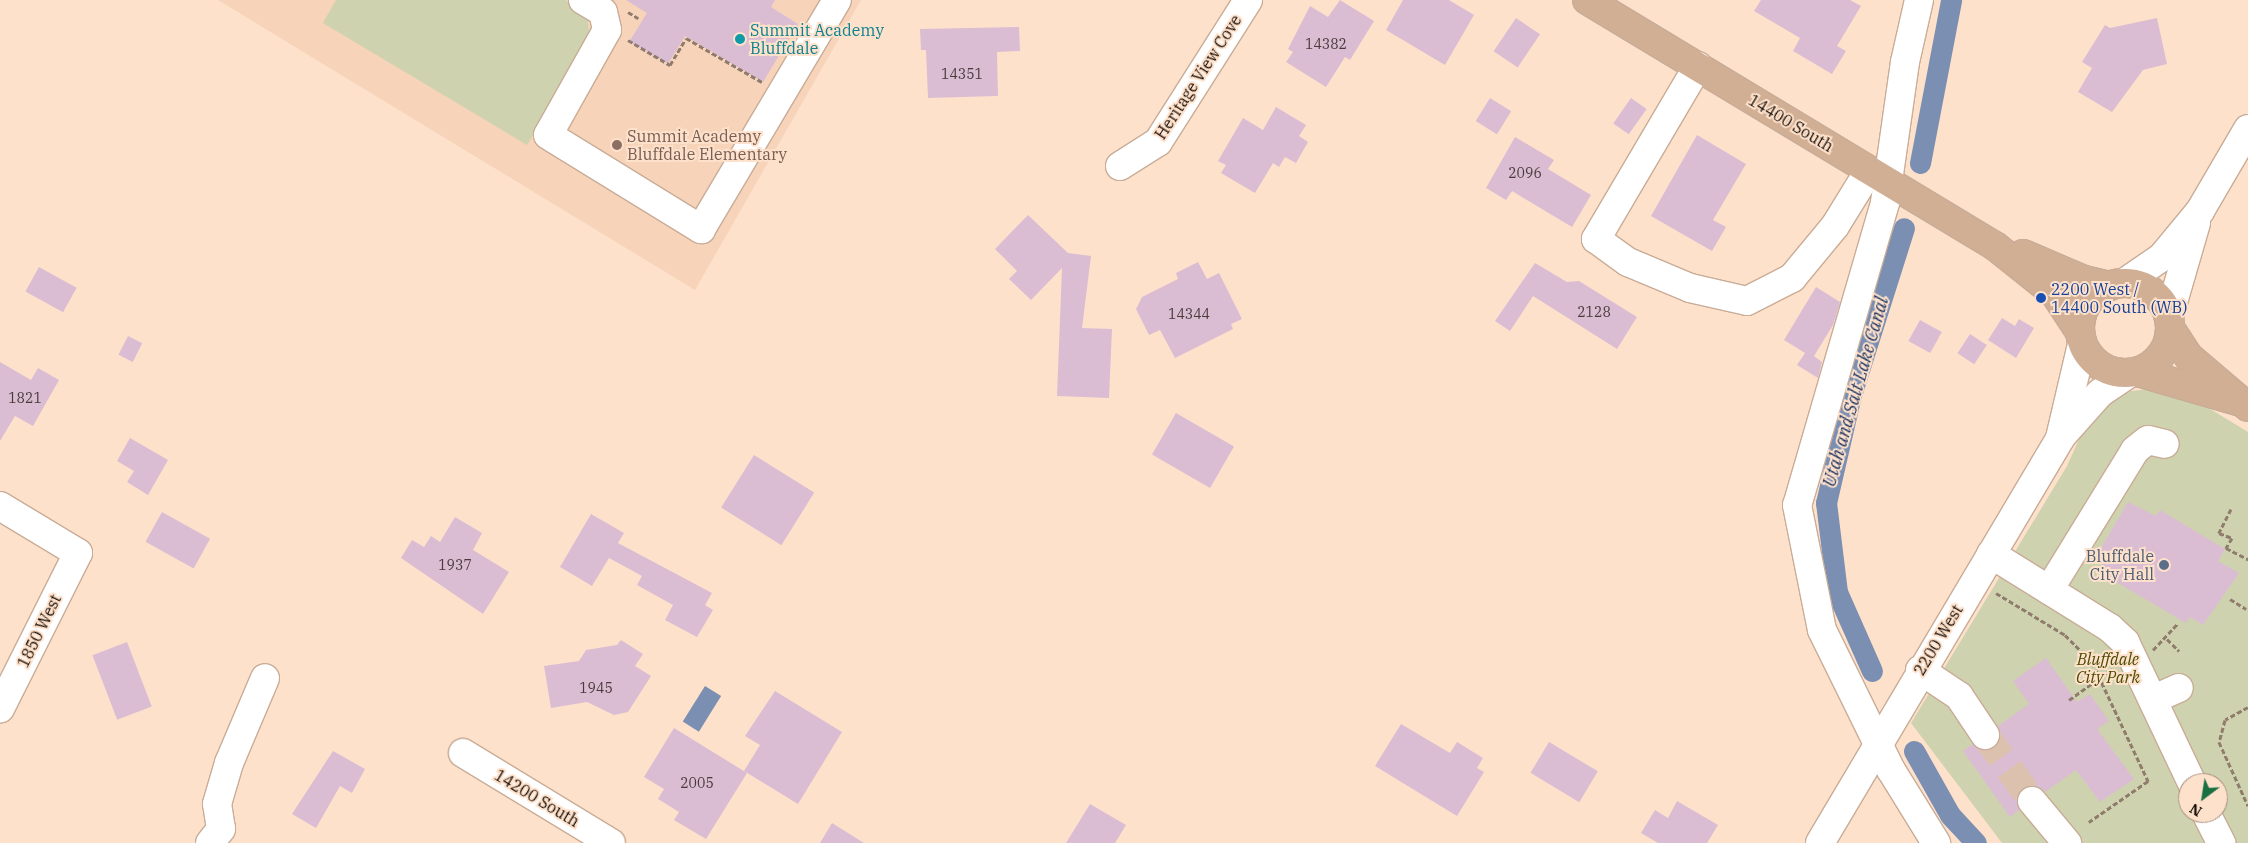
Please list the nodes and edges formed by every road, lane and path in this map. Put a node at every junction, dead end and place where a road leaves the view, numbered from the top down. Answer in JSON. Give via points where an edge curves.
{"nodes":[{"id":1,"x":583,"y":0,"type":"edge"},
{"id":2,"x":837,"y":0,"type":"edge"},
{"id":3,"x":1248,"y":0,"type":"edge"},
{"id":4,"x":1587,"y":0,"type":"edge"},
{"id":5,"x":1919,"y":0,"type":"edge"},
{"id":6,"x":619,"y":35,"type":"dead end"},
{"id":7,"x":1698,"y":66,"type":"junction"},
{"id":8,"x":771,"y":88,"type":"dead end"},
{"id":9,"x":2248,"y":130,"type":"edge"},
{"id":10,"x":1120,"y":166,"type":"dead end"},
{"id":11,"x":1878,"y":177,"type":"junction"},
{"id":12,"x":2200,"y":211,"type":"junction"},
{"id":13,"x":1995,"y":246,"type":"junction"},
{"id":14,"x":2117,"y":284,"type":"junction"},
{"id":15,"x":2170,"y":322,"type":"junction"},
{"id":16,"x":2081,"y":338,"type":"junction"},
{"id":17,"x":2134,"y":372,"type":"junction"},
{"id":18,"x":2244,"y":405,"type":"edge"},
{"id":19,"x":2060,"y":438,"type":"junction"},
{"id":20,"x":2165,"y":444,"type":"dead end"},
{"id":21,"x":0,"y":506,"type":"edge"},
{"id":22,"x":2231,"y":509,"type":"dead end"},
{"id":23,"x":1990,"y":554,"type":"junction"},
{"id":24,"x":2248,"y":560,"type":"edge"},
{"id":25,"x":2049,"y":590,"type":"junction"},
{"id":26,"x":1996,"y":593,"type":"dead end"},
{"id":27,"x":2230,"y":599,"type":"dead end"},
{"id":28,"x":2246,"y":609,"type":"dead end"},
{"id":29,"x":2178,"y":623,"type":"dead end"},
{"id":30,"x":2167,"y":639,"type":"junction"},
{"id":31,"x":2178,"y":651,"type":"dead end"},
{"id":32,"x":2146,"y":654,"type":"dead end"},
{"id":33,"x":2120,"y":662,"type":"dead end"},
{"id":34,"x":1920,"y":670,"type":"junction"},
{"id":35,"x":265,"y":678,"type":"dead end"},
{"id":36,"x":2101,"y":678,"type":"junction"},
{"id":37,"x":2179,"y":688,"type":"dead end"},
{"id":38,"x":2154,"y":699,"type":"junction"},
{"id":39,"x":2069,"y":700,"type":"dead end"},
{"id":40,"x":2248,"y":707,"type":"edge"},
{"id":41,"x":0,"y":709,"type":"edge"},
{"id":42,"x":1985,"y":735,"type":"tunnel mouth"},
{"id":43,"x":1878,"y":743,"type":"junction"},
{"id":44,"x":463,"y":752,"type":"dead end"},
{"id":45,"x":2187,"y":773,"type":"edge"},
{"id":46,"x":2032,"y":801,"type":"tunnel mouth"},
{"id":47,"x":2248,"y":806,"type":"edge"},
{"id":48,"x":2089,"y":822,"type":"dead end"},
{"id":49,"x":2211,"y":823,"type":"edge"},
{"id":50,"x":210,"y":843,"type":"edge"},
{"id":51,"x":611,"y":843,"type":"edge"},
{"id":52,"x":1820,"y":843,"type":"edge"},
{"id":53,"x":1936,"y":843,"type":"edge"},
{"id":54,"x":2066,"y":843,"type":"edge"},
{"id":55,"x":2220,"y":843,"type":"edge"}],
"edges":[{"from":1,"to":2,"type":"street","via":[[603,12],[607,30],[548,136],[701,229]]},
{"from":3,"to":10,"type":"street","name":"Heritage View Cove","via":[[1158,142]]},
{"from":4,"to":7,"type":"main road","name":"14400 South"},
{"from":5,"to":11,"type":"street"},
{"from":6,"to":8,"type":"path","via":[[670,65],[686,38]]},
{"from":7,"to":11,"type":"main road","name":"14400 South"},
{"from":7,"to":11,"type":"street","via":[[1596,239],[1628,262],[1690,288],[1747,301],[1792,278]]},
{"from":9,"to":12,"type":"street"},
{"from":11,"to":13,"type":"main road","name":"14400 South"},
{"from":11,"to":43,"type":"street","via":[[1797,505],[1822,630]]},
{"from":12,"to":14,"type":"street","via":[[2162,257]]},
{"from":12,"to":15,"type":"street"},
{"from":13,"to":14,"type":"main road","name":"14400 South"},
{"from":13,"to":16,"type":"main road","name":"14400 South","via":[[2055,294]]},
{"from":14,"to":15,"type":"main road","via":[[2151,291]]},
{"from":14,"to":16,"type":"main road","via":[[2087,304]]},
{"from":15,"to":17,"type":"main road","via":[[2163,354]]},
{"from":15,"to":18,"type":"main road","via":[[2189,357]]},
{"from":16,"to":17,"type":"main road","via":[[2103,368]]},
{"from":16,"to":19,"type":"street","name":"2200 West"},
{"from":17,"to":18,"type":"main road"},
{"from":17,"to":19,"type":"street","name":"2200 West","via":[[2100,393]]},
{"from":19,"to":23,"type":"street","name":"2200 West"},
{"from":20,"to":25,"type":"street","via":[[2148,440],[2135,450]]},
{"from":21,"to":41,"type":"street","name":"1850 West","via":[[78,553]]},
{"from":22,"to":24,"type":"path","via":[[2219,533],[2232,538],[2226,548]]},
{"from":23,"to":25,"type":"street"},
{"from":23,"to":34,"type":"street","name":"2200 West"},
{"from":25,"to":38,"type":"street","via":[[2125,642]]},
{"from":26,"to":36,"type":"path","via":[[2065,635],[2092,662]]},
{"from":27,"to":28,"type":"path"},
{"from":29,"to":30,"type":"path"},
{"from":30,"to":31,"type":"path"},
{"from":30,"to":32,"type":"path"},
{"from":33,"to":36,"type":"path"},
{"from":34,"to":42,"type":"street","via":[[1959,696]]},
{"from":34,"to":43,"type":"street","name":"2200 West"},
{"from":35,"to":50,"type":"street","via":[[229,763],[216,804],[221,829]]},
{"from":36,"to":39,"type":"path"},
{"from":36,"to":48,"type":"path","via":[[2148,781]]},
{"from":37,"to":38,"type":"street"},
{"from":38,"to":45,"type":"street"},
{"from":40,"to":47,"type":"path","via":[[2225,720],[2219,742]]},
{"from":43,"to":52,"type":"street","name":"2200 West"},
{"from":43,"to":53,"type":"street"},
{"from":44,"to":51,"type":"street","name":"14200 South"},
{"from":46,"to":54,"type":"street"},
{"from":49,"to":55,"type":"street"}]}
